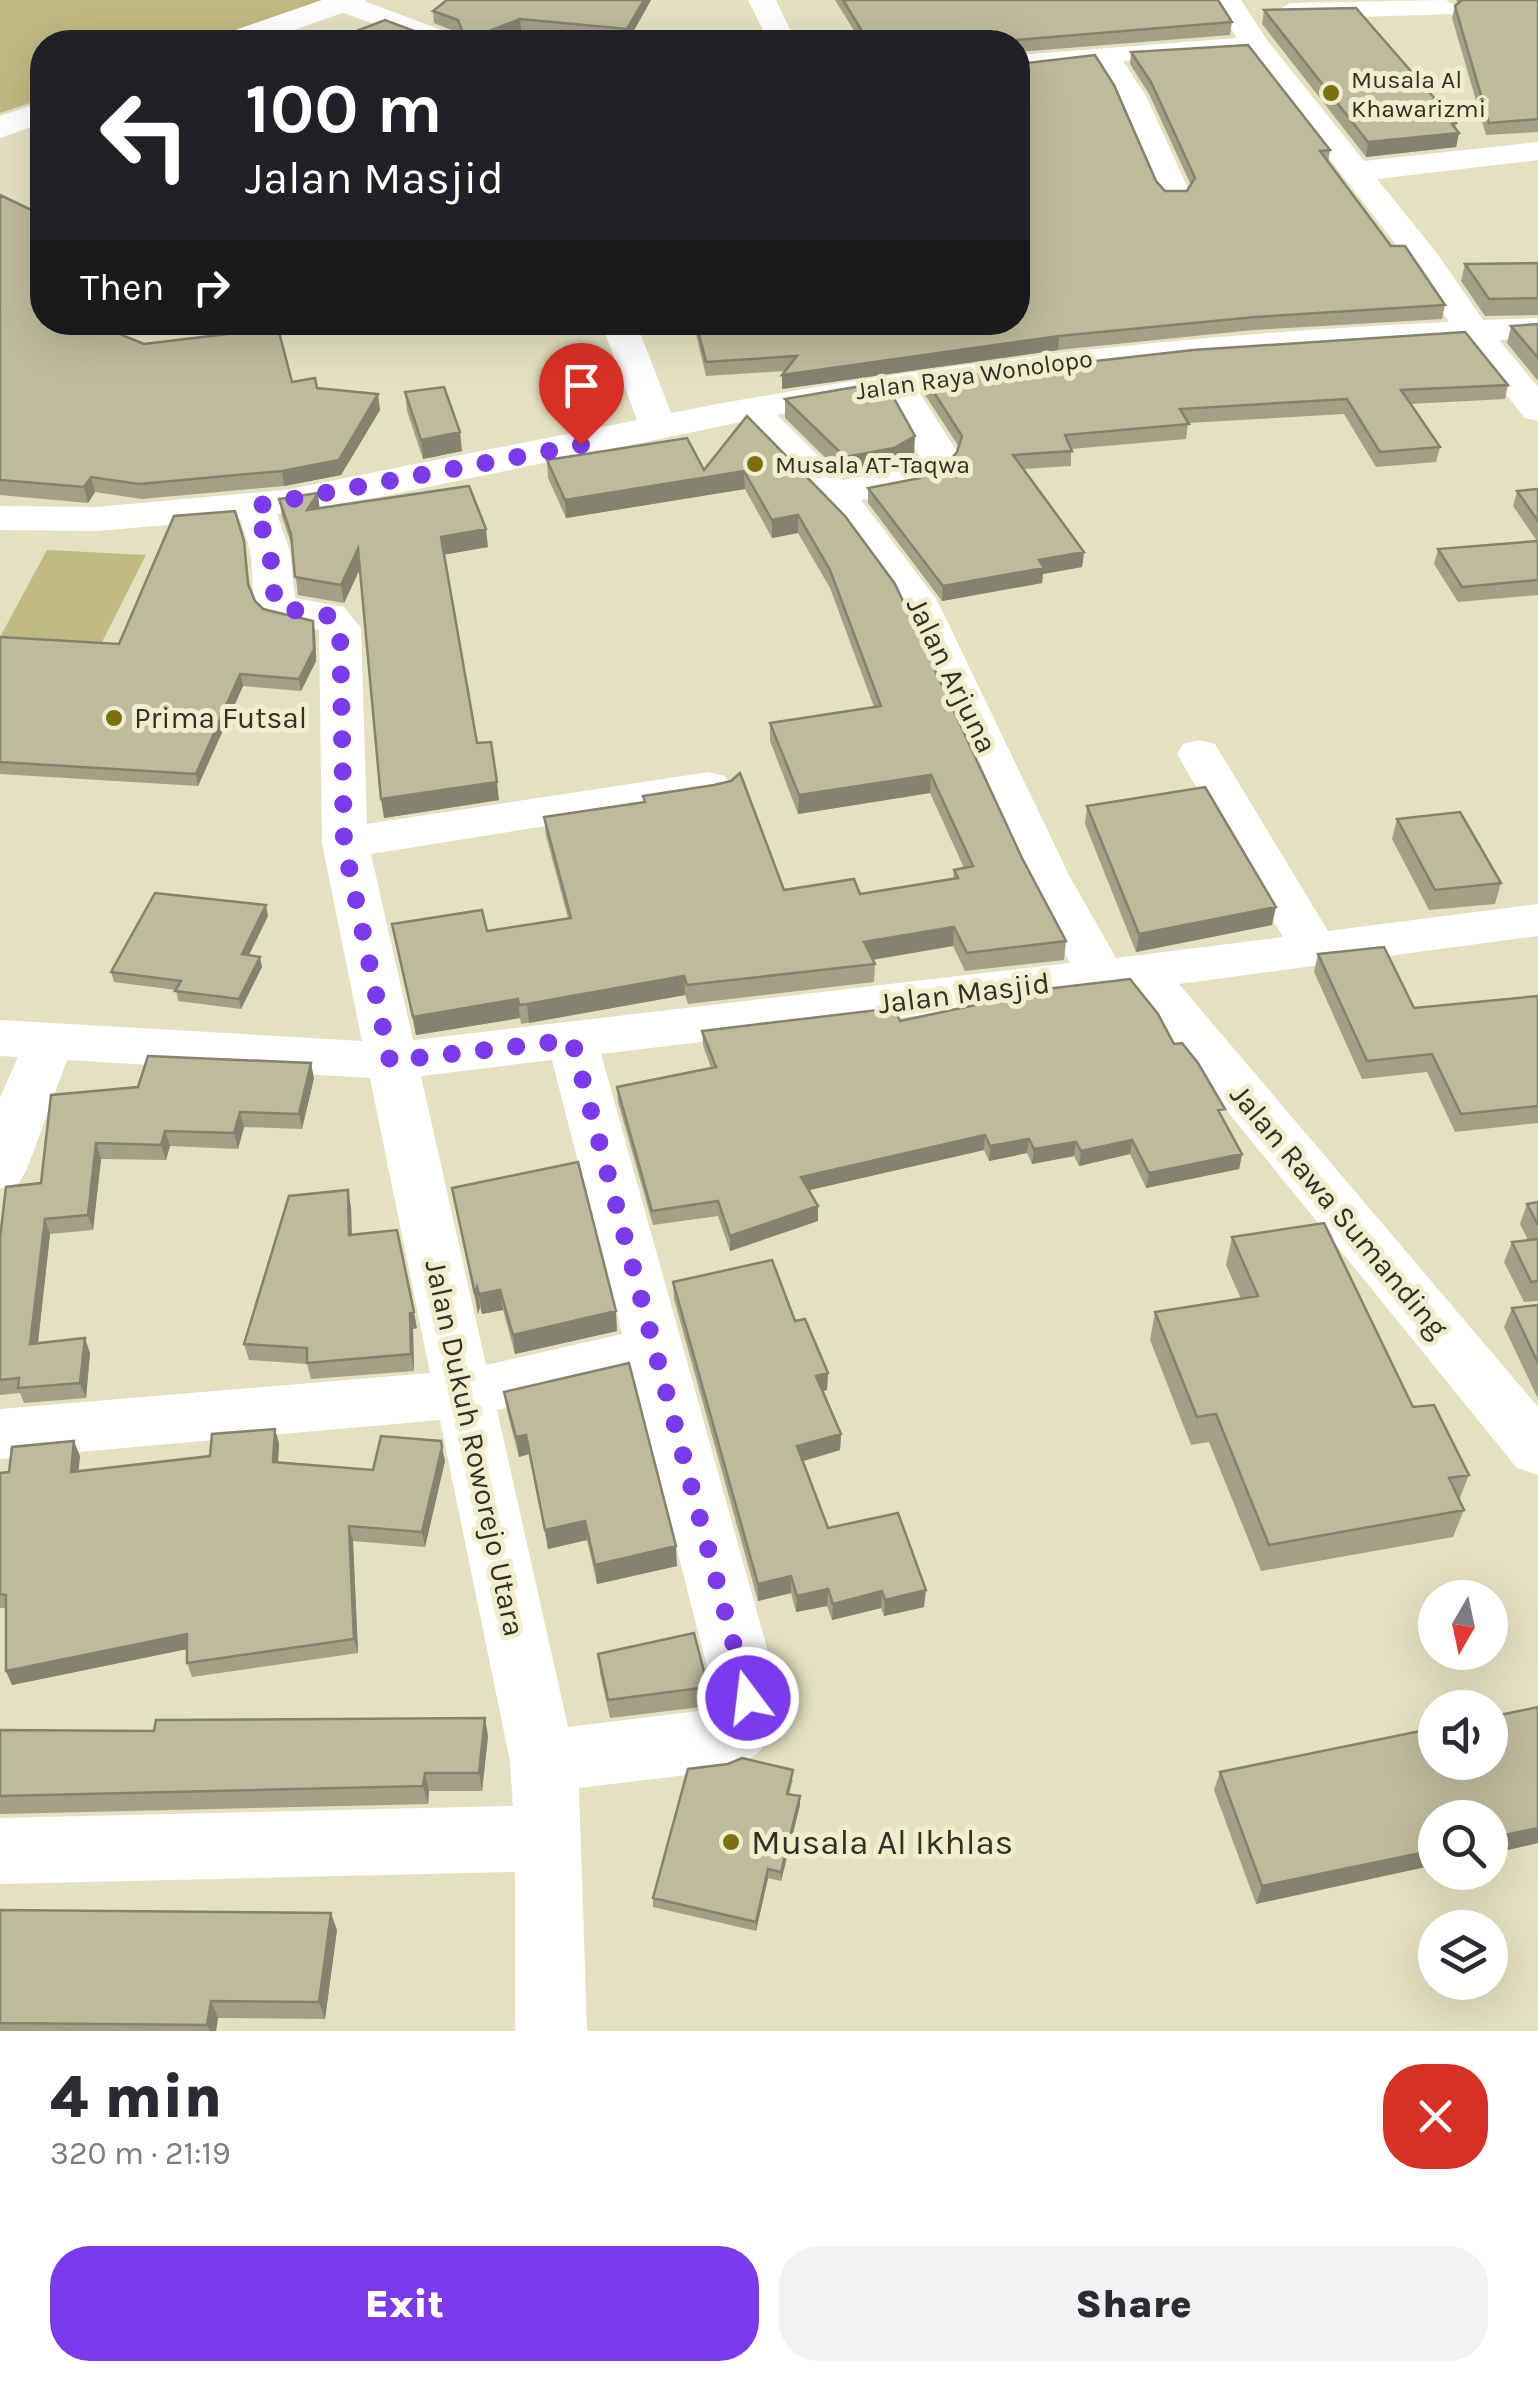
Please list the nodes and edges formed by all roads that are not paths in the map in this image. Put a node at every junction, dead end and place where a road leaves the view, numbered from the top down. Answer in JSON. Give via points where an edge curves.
{"nodes":[{"id":1,"x":762,"y":0,"type":"edge"},
{"id":2,"x":347,"y":2,"type":"edge"},
{"id":3,"x":1231,"y":6,"type":"edge"},
{"id":4,"x":1445,"y":8,"type":"dead end"},
{"id":5,"x":266,"y":30,"type":"edge"},
{"id":6,"x":418,"y":30,"type":"edge"},
{"id":7,"x":776,"y":30,"type":"edge"},
{"id":8,"x":1256,"y":45,"type":"junction"},
{"id":9,"x":1104,"y":54,"type":"junction"},
{"id":10,"x":1030,"y":63,"type":"edge"},
{"id":11,"x":30,"y":117,"type":"edge"},
{"id":12,"x":0,"y":128,"type":"edge"},
{"id":13,"x":1538,"y":151,"type":"edge"},
{"id":14,"x":1354,"y":172,"type":"junction"},
{"id":15,"x":1174,"y":194,"type":"edge"},
{"id":16,"x":1538,"y":328,"type":"edge"},
{"id":17,"x":1472,"y":330,"type":"junction"},
{"id":18,"x":623,"y":335,"type":"edge"},
{"id":19,"x":895,"y":383,"type":"junction"},
{"id":20,"x":749,"y":409,"type":"junction"},
{"id":21,"x":1538,"y":410,"type":"edge"},
{"id":22,"x":658,"y":430,"type":"junction"},
{"id":23,"x":834,"y":493,"type":"junction"},
{"id":24,"x":255,"y":506,"type":"junction"},
{"id":25,"x":0,"y":518,"type":"edge"},
{"id":26,"x":1199,"y":754,"type":"dead end"},
{"id":27,"x":714,"y":786,"type":"edge"},
{"id":28,"x":344,"y":843,"type":"junction"},
{"id":29,"x":1538,"y":920,"type":"edge"},
{"id":30,"x":1315,"y":950,"type":"junction"},
{"id":31,"x":1122,"y":974,"type":"junction"},
{"id":32,"x":25,"y":1040,"type":"edge"},
{"id":33,"x":572,"y":1040,"type":"junction"},
{"id":34,"x":390,"y":1061,"type":"junction"},
{"id":35,"x":0,"y":1168,"type":"edge"},
{"id":36,"x":654,"y":1350,"type":"junction"},
{"id":37,"x":463,"y":1394,"type":"junction"},
{"id":38,"x":0,"y":1434,"type":"edge"},
{"id":39,"x":1538,"y":1450,"type":"edge"},
{"id":40,"x":543,"y":1761,"type":"junction"},
{"id":41,"x":550,"y":1838,"type":"junction"},
{"id":42,"x":0,"y":1851,"type":"edge"},
{"id":43,"x":551,"y":2031,"type":"edge"}],
"edges":[{"from":1,"to":7,"type":"street"},
{"from":2,"to":5,"type":"main road"},
{"from":2,"to":6,"type":"street"},
{"from":3,"to":4,"type":"street"},
{"from":3,"to":8,"type":"street"},
{"from":8,"to":9,"type":"street"},
{"from":8,"to":14,"type":"street"},
{"from":9,"to":10,"type":"street"},
{"from":9,"to":15,"type":"street","via":[[1131,96]]},
{"from":11,"to":12,"type":"main road"},
{"from":13,"to":14,"type":"street"},
{"from":14,"to":17,"type":"street"},
{"from":16,"to":17,"type":"street","name":"Jalan Raya Wonolopo"},
{"from":17,"to":19,"type":"street","name":"Jalan Raya Wonolopo","via":[[1126,353]]},
{"from":17,"to":21,"type":"street"},
{"from":18,"to":22,"type":"street"},
{"from":19,"to":20,"type":"street","name":"Jalan Raya Wonolopo"},
{"from":19,"to":23,"type":"street","via":[[938,453],[937,462],[905,481]]},
{"from":20,"to":22,"type":"street","name":"Jalan Raya Wonolopo"},
{"from":20,"to":23,"type":"street","name":"Jalan Arjuna"},
{"from":22,"to":24,"type":"street","name":"Jalan Raya Wonolopo"},
{"from":23,"to":31,"type":"street","name":"Jalan Arjuna","via":[[918,600],[1046,875]]},
{"from":24,"to":25,"type":"street","name":"Jalan Raya Wonolopo","via":[[124,521]]},
{"from":24,"to":28,"type":"street","name":"Jalan Dukuh Roworejo Utara","via":[[270,552],[275,603],[330,616],[340,628]]},
{"from":26,"to":30,"type":"street"},
{"from":27,"to":28,"type":"street"},
{"from":28,"to":34,"type":"street","name":"Jalan Dukuh Roworejo Utara"},
{"from":29,"to":30,"type":"street","name":"Jalan Masjid"},
{"from":30,"to":31,"type":"street","name":"Jalan Masjid"},
{"from":31,"to":33,"type":"street","name":"Jalan Masjid"},
{"from":31,"to":39,"type":"street","name":"Jalan Rawa Sumanding"},
{"from":32,"to":34,"type":"street","name":"Jalan Masjid"},
{"from":32,"to":35,"type":"street"},
{"from":33,"to":34,"type":"street","name":"Jalan Masjid"},
{"from":33,"to":36,"type":"street"},
{"from":34,"to":37,"type":"street","name":"Jalan Dukuh Roworejo Utara"},
{"from":36,"to":37,"type":"street"},
{"from":36,"to":40,"type":"street","via":[[748,1716],[728,1739]]},
{"from":37,"to":38,"type":"street"},
{"from":37,"to":40,"type":"street","name":"Jalan Dukuh Roworejo Utara"},
{"from":40,"to":41,"type":"street","name":"Jalan Dukuh Roworejo Utara"},
{"from":41,"to":42,"type":"street"},
{"from":41,"to":43,"type":"street","name":"Jalan Dukuh Roworejo Utara"}]}
